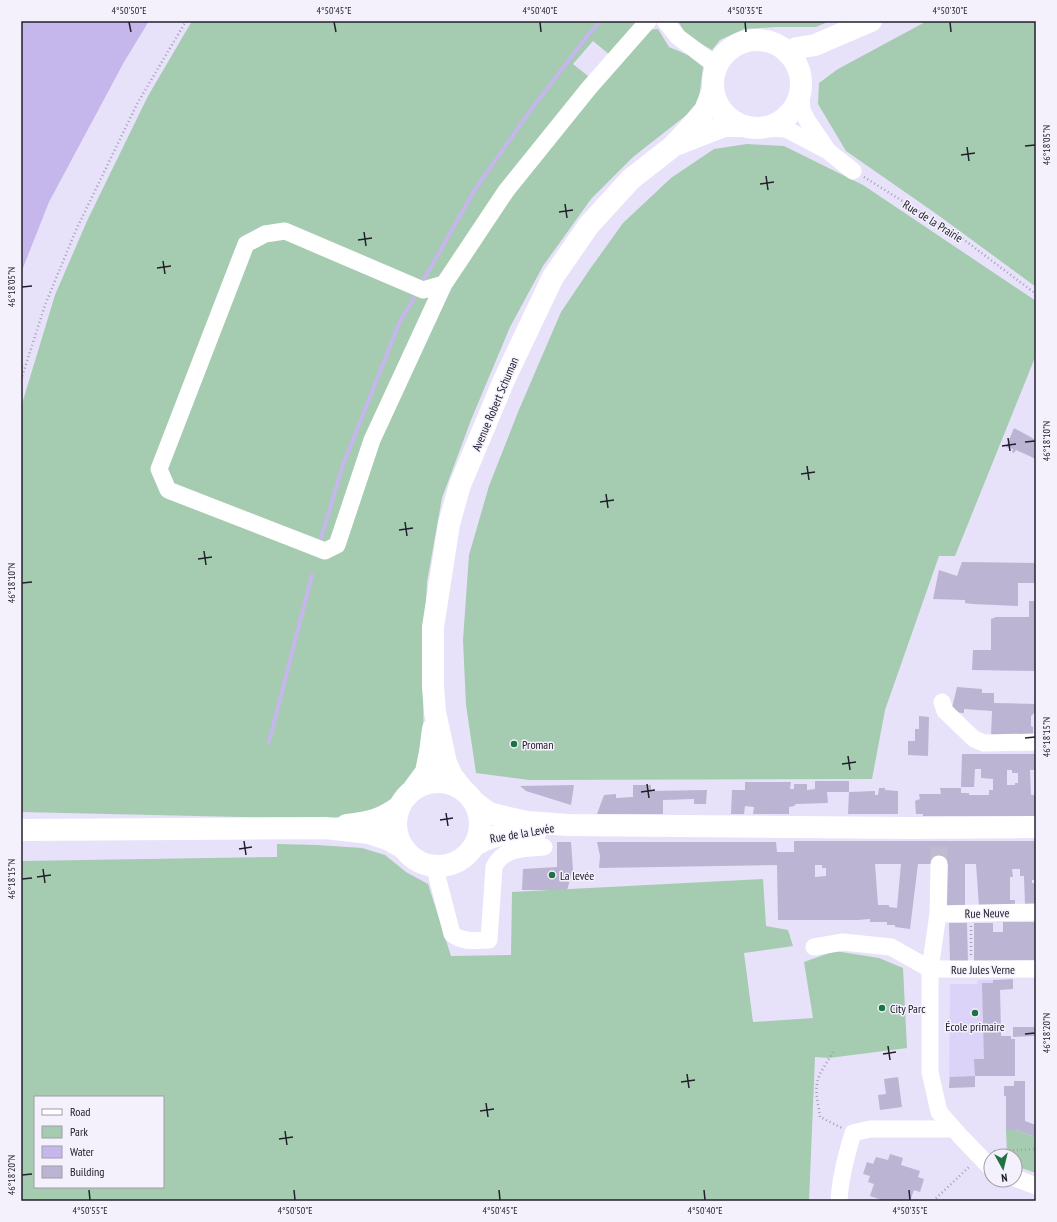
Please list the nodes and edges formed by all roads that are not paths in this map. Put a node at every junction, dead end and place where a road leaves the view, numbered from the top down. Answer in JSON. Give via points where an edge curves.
{"nodes":[{"id":1,"x":648,"y":21,"type":"edge"},
{"id":2,"x":665,"y":21,"type":"edge"},
{"id":3,"x":867,"y":23,"type":"edge"},
{"id":4,"x":788,"y":52,"type":"junction"},
{"id":5,"x":717,"y":66,"type":"junction"},
{"id":6,"x":801,"y":88,"type":"junction"},
{"id":7,"x":713,"y":90,"type":"junction"},
{"id":8,"x":743,"y":126,"type":"junction"},
{"id":9,"x":768,"y":128,"type":"junction"},
{"id":10,"x":672,"y":147,"type":"junction"},
{"id":11,"x":828,"y":151,"type":"junction"},
{"id":12,"x":853,"y":171,"type":"road end"},
{"id":13,"x":444,"y":284,"type":"junction"},
{"id":14,"x":942,"y":702,"type":"dead end"},
{"id":15,"x":435,"y":712,"type":"junction"},
{"id":16,"x":1036,"y":742,"type":"edge"},
{"id":17,"x":468,"y":796,"type":"junction"},
{"id":18,"x":406,"y":799,"type":"junction"},
{"id":19,"x":568,"y":825,"type":"junction"},
{"id":20,"x":1036,"y":827,"type":"edge"},
{"id":21,"x":325,"y":828,"type":"junction"},
{"id":22,"x":21,"y":830,"type":"edge"},
{"id":23,"x":474,"y":846,"type":"junction"},
{"id":24,"x":544,"y":847,"type":"dead end"},
{"id":25,"x":404,"y":848,"type":"junction"},
{"id":26,"x":939,"y":864,"type":"tunnel mouth"},
{"id":27,"x":434,"y":865,"type":"junction"},
{"id":28,"x":1036,"y":912,"type":"edge"},
{"id":29,"x":938,"y":914,"type":"junction"},
{"id":30,"x":814,"y":948,"type":"dead end"},
{"id":31,"x":1036,"y":969,"type":"edge"},
{"id":32,"x":930,"y":970,"type":"junction"},
{"id":33,"x":954,"y":1129,"type":"junction"},
{"id":34,"x":983,"y":1155,"type":"edge"},
{"id":35,"x":1023,"y":1181,"type":"edge"},
{"id":36,"x":1036,"y":1186,"type":"edge"},
{"id":37,"x":839,"y":1201,"type":"edge"}],
"edges":[{"from":1,"to":13,"type":"street","via":[[589,88],[506,191]]},
{"from":2,"to":5,"type":"street","via":[[678,37]]},
{"from":3,"to":4,"type":"main road","via":[[815,45]]},
{"from":3,"to":6,"type":"main road","via":[[819,58],[806,71]]},
{"from":4,"to":5,"type":"main road","via":[[767,41],[749,41],[732,47]]},
{"from":4,"to":6,"type":"main road","via":[[796,61],[800,72]]},
{"from":5,"to":7,"type":"main road","via":[[713,77]]},
{"from":6,"to":9,"type":"main road","via":[[797,106],[789,116]]},
{"from":6,"to":11,"type":"street","via":[[802,110]]},
{"from":7,"to":8,"type":"main road","via":[[716,102],[723,112],[732,121]]},
{"from":7,"to":10,"type":"main road","name":"Avenue Robert Schuman","via":[[705,110]]},
{"from":8,"to":9,"type":"main road","via":[[755,129]]},
{"from":8,"to":10,"type":"main road","name":"Avenue Robert Schuman","via":[[724,126]]},
{"from":9,"to":11,"type":"street","via":[[786,129]]},
{"from":10,"to":15,"type":"main road","name":"Avenue Robert Schuman","via":[[631,179],[589,225],[552,277],[504,380],[460,486],[449,524],[433,627]]},
{"from":11,"to":12,"type":"street"},
{"from":13,"to":13,"type":"street","via":[[423,290],[285,231],[265,234],[246,244],[159,469],[168,490],[325,551],[337,545],[372,440]]},
{"from":14,"to":16,"type":"street","via":[[946,711],[974,739],[984,743]]},
{"from":15,"to":17,"type":"main road","name":"Avenue Robert Schuman","via":[[446,762],[452,776]]},
{"from":15,"to":18,"type":"main road","name":"Avenue Robert Schuman","via":[[426,772]]},
{"from":17,"to":18,"type":"main road","via":[[452,784],[439,782],[420,786]]},
{"from":17,"to":19,"type":"main road","name":"Rue de la Levée","via":[[489,812],[509,818]]},
{"from":17,"to":23,"type":"main road","via":[[478,812],[480,823]]},
{"from":18,"to":21,"type":"main road","via":[[388,815],[372,822]]},
{"from":18,"to":25,"type":"main road","via":[[397,816],[396,826]]},
{"from":19,"to":20,"type":"main road","via":[[939,835]]},
{"from":19,"to":23,"type":"main road","name":"Rue de la Levée","via":[[502,834],[482,840]]},
{"from":21,"to":22,"type":"main road"},
{"from":21,"to":25,"type":"main road","via":[[369,833],[387,838]]},
{"from":23,"to":27,"type":"main road","via":[[457,861],[446,865]]},
{"from":24,"to":27,"type":"street","via":[[515,850],[497,860],[494,867],[489,940],[465,940],[452,934]]},
{"from":25,"to":27,"type":"main road","via":[[412,856]]},
{"from":26,"to":29,"type":"street"},
{"from":28,"to":29,"type":"street","name":"Rue Neuve"},
{"from":29,"to":32,"type":"street"},
{"from":30,"to":32,"type":"street","via":[[843,942],[891,947]]},
{"from":31,"to":32,"type":"street","name":"Rue Jules Verne"},
{"from":32,"to":33,"type":"street","via":[[930,1072],[939,1112]]},
{"from":33,"to":34,"type":"street"},
{"from":33,"to":37,"type":"street","via":[[870,1129],[853,1133],[842,1171]]},
{"from":35,"to":36,"type":"street"}]}
